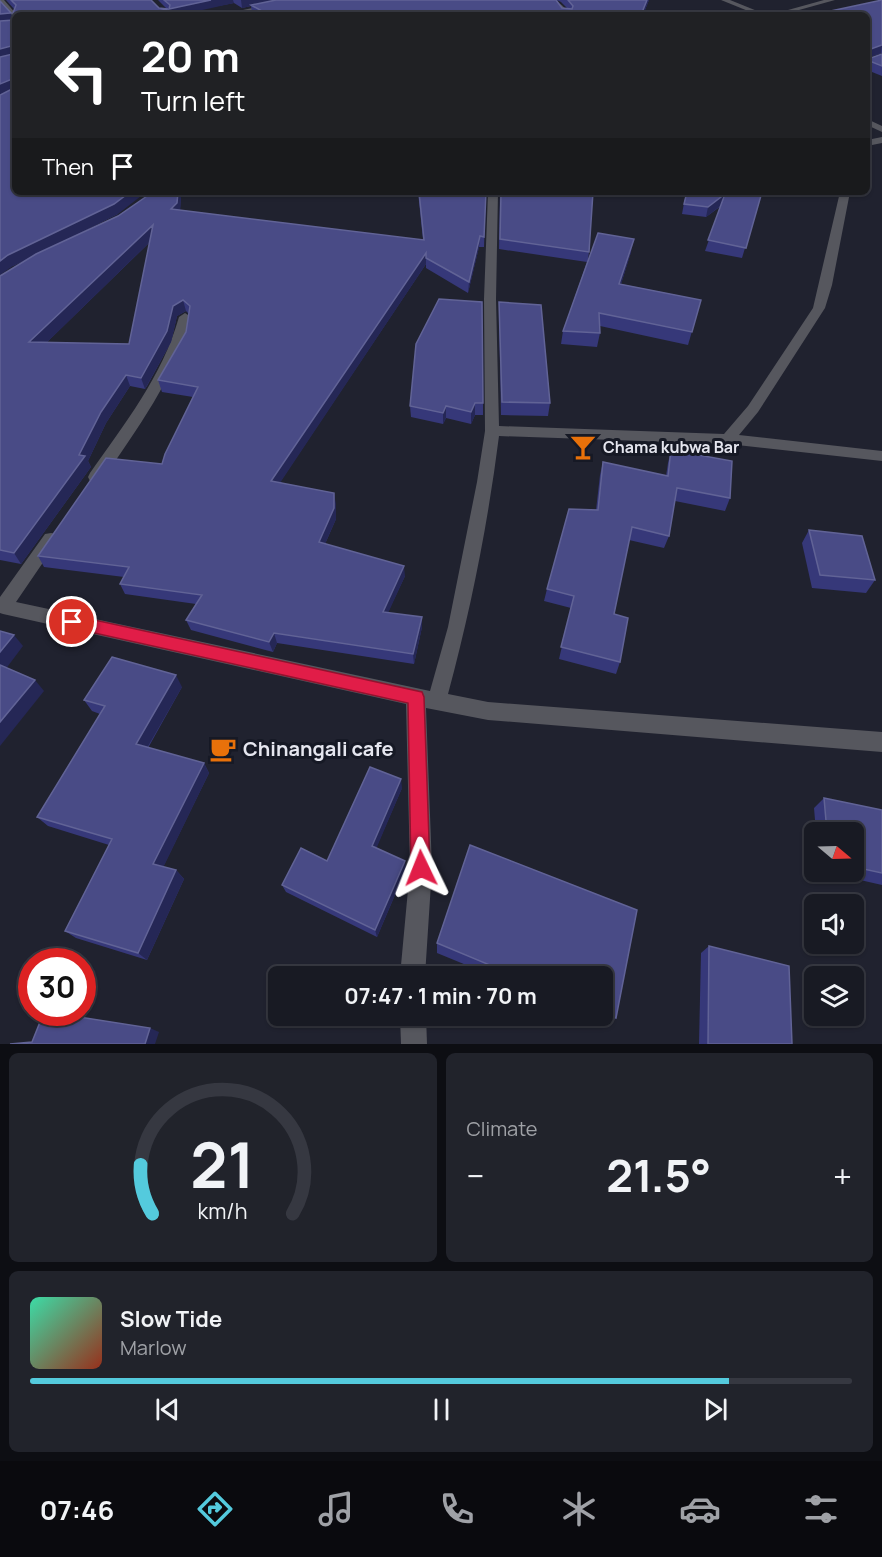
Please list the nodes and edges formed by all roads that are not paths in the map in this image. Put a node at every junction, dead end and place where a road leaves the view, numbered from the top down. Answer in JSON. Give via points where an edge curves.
{"nodes":[{"id":1,"x":0,"y":0,"type":"edge"},
{"id":2,"x":301,"y":0,"type":"edge"},
{"id":3,"x":549,"y":0,"type":"edge"},
{"id":4,"x":724,"y":0,"type":"edge"},
{"id":5,"x":832,"y":0,"type":"edge"},
{"id":6,"x":238,"y":12,"type":"edge"},
{"id":7,"x":565,"y":12,"type":"edge"},
{"id":8,"x":756,"y":12,"type":"edge"},
{"id":9,"x":785,"y":12,"type":"edge"},
{"id":10,"x":12,"y":14,"type":"edge"},
{"id":11,"x":493,"y":195,"type":"edge"},
{"id":12,"x":844,"y":195,"type":"edge"},
{"id":13,"x":185,"y":317,"type":"edge"},
{"id":14,"x":492,"y":431,"type":"junction"},
{"id":15,"x":728,"y":439,"type":"junction"},
{"id":16,"x":882,"y":456,"type":"edge"},
{"id":17,"x":84,"y":494,"type":"edge"},
{"id":18,"x":63,"y":522,"type":"edge"},
{"id":19,"x":1,"y":607,"type":"edge"},
{"id":20,"x":426,"y":699,"type":"junction"},
{"id":21,"x":882,"y":742,"type":"edge"},
{"id":22,"x":413,"y":966,"type":"edge"},
{"id":23,"x":413,"y":1026,"type":"edge"},
{"id":24,"x":414,"y":1044,"type":"edge"}],
"edges":[{"from":1,"to":10,"type":"street"},
{"from":2,"to":6,"type":"street"},
{"from":3,"to":7,"type":"street"},
{"from":4,"to":8,"type":"street"},
{"from":5,"to":9,"type":"street"},
{"from":11,"to":14,"type":"street"},
{"from":12,"to":15,"type":"street","via":[[819,308],[759,400]]},
{"from":13,"to":17,"type":"street","via":[[180,343],[155,388]]},
{"from":14,"to":15,"type":"street"},
{"from":14,"to":20,"type":"street","via":[[456,627]]},
{"from":15,"to":16,"type":"street"},
{"from":18,"to":19,"type":"street"},
{"from":19,"to":20,"type":"street"},
{"from":20,"to":21,"type":"street","via":[[489,711]]},
{"from":20,"to":22,"type":"street","via":[[421,868]]},
{"from":23,"to":24,"type":"street"}]}
